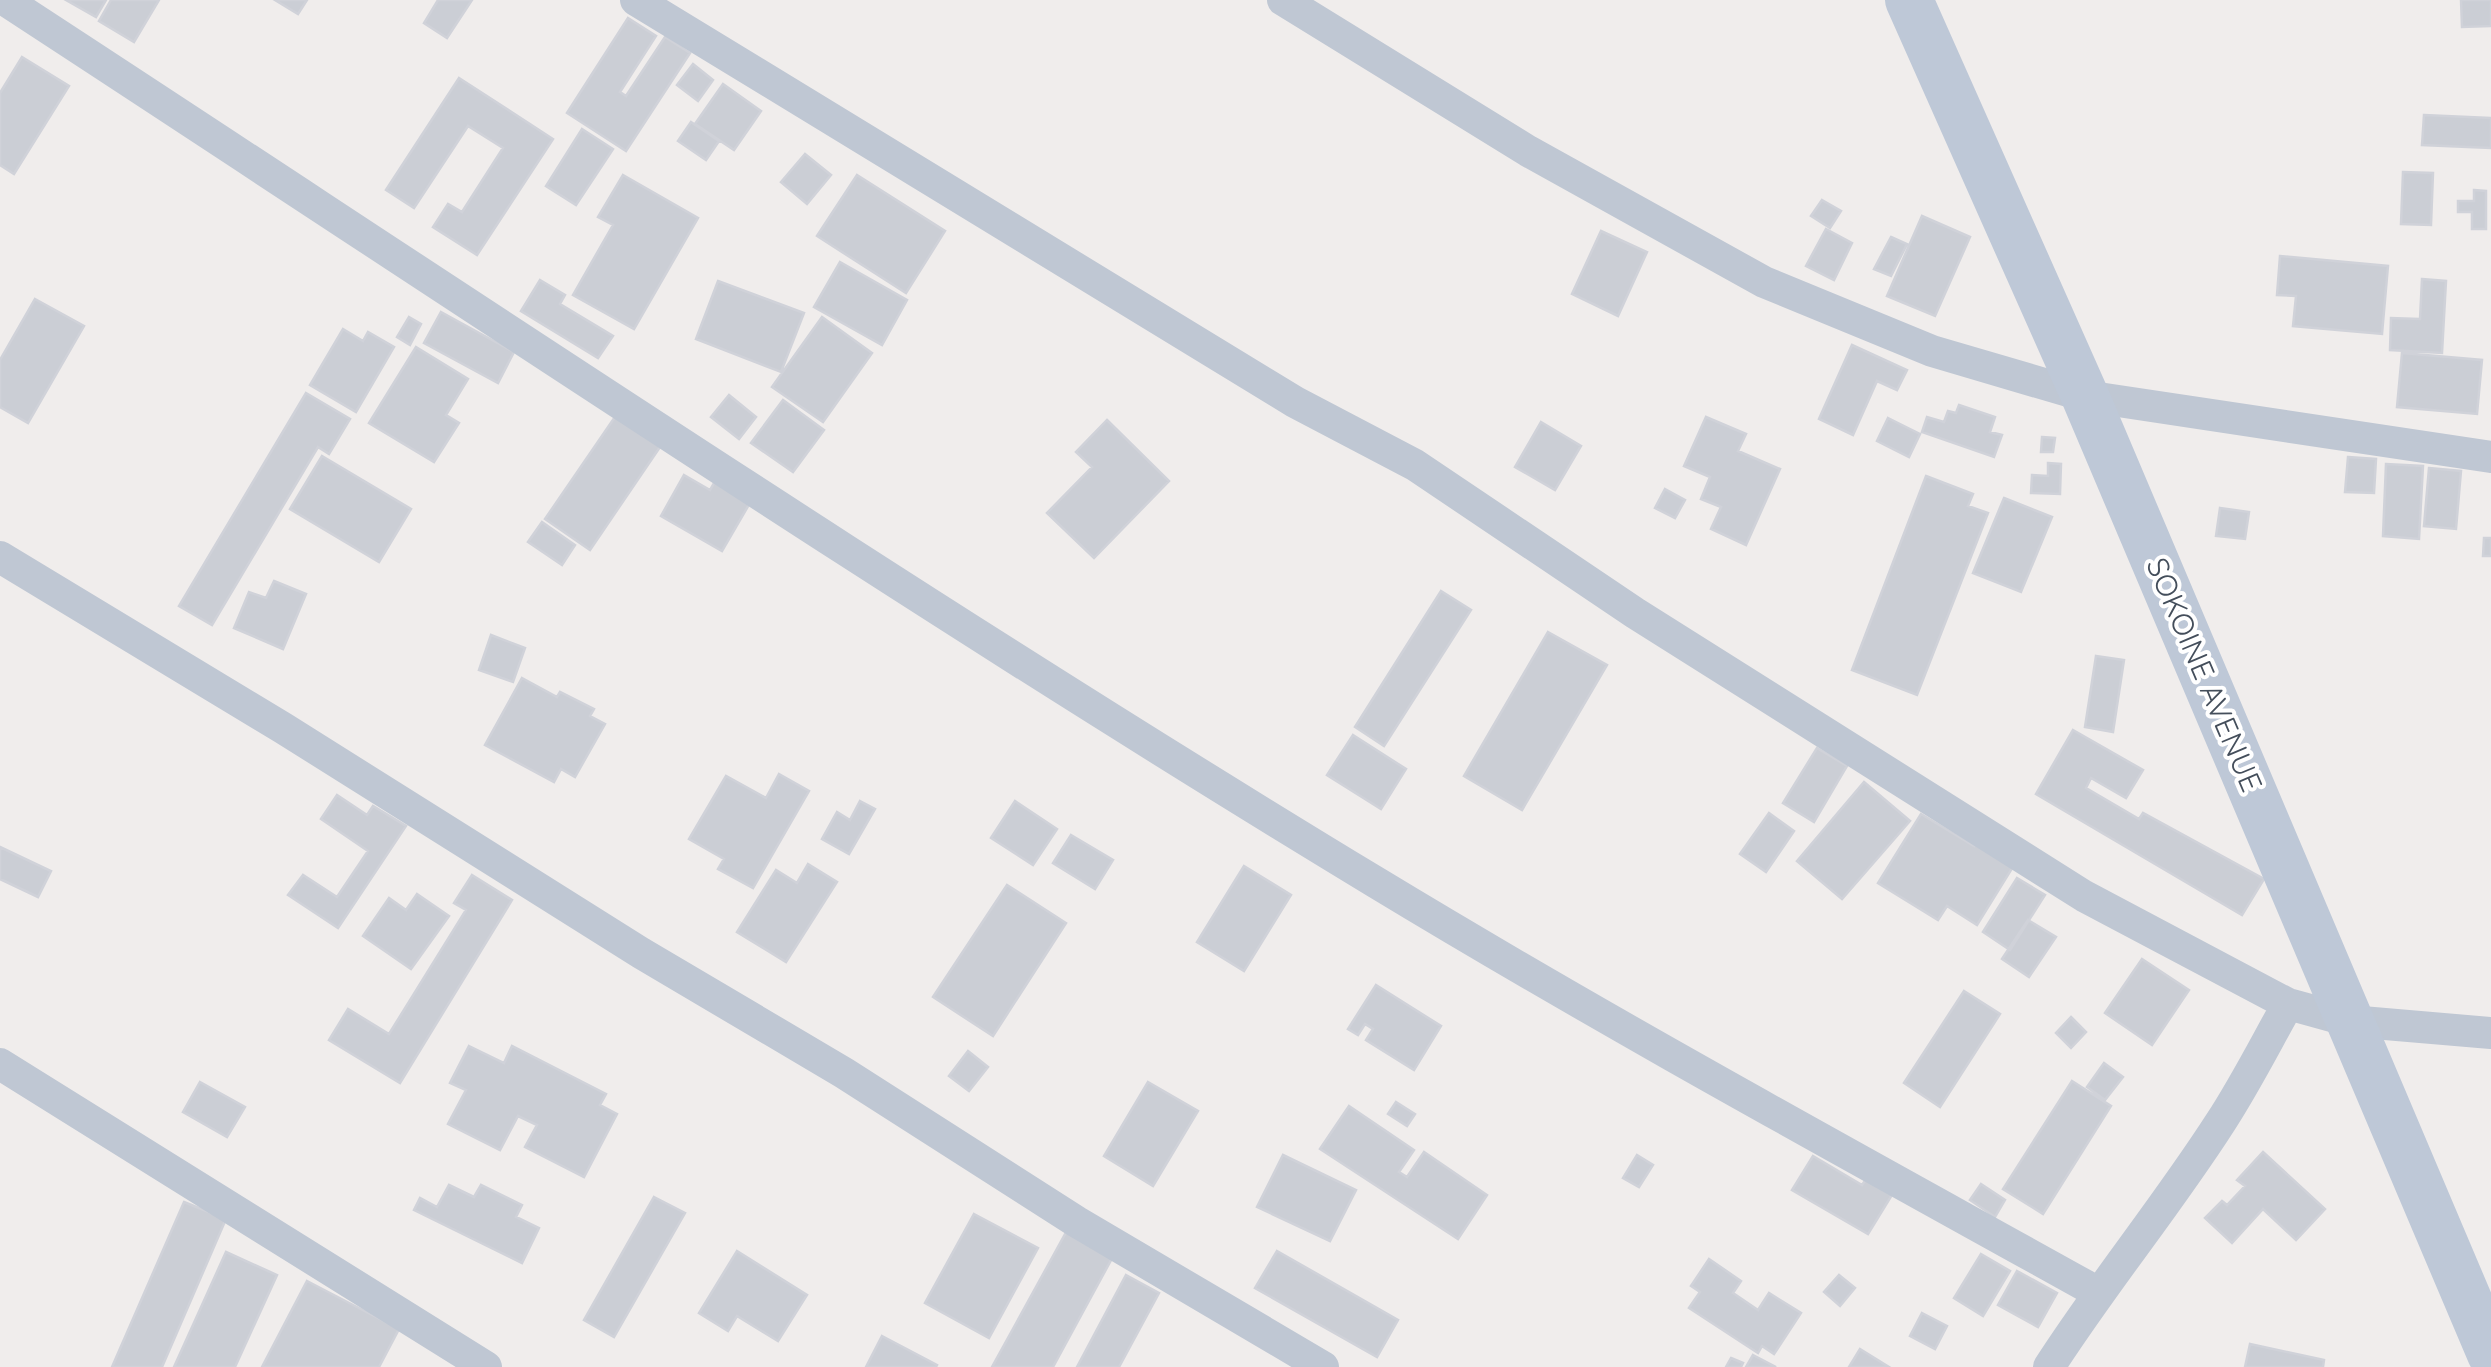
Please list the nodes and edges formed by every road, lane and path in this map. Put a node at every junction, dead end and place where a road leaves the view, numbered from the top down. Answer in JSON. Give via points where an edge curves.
{"nodes":[{"id":1,"x":4,"y":0,"type":"edge"},
{"id":2,"x":636,"y":0,"type":"edge"},
{"id":3,"x":1283,"y":0,"type":"edge"},
{"id":4,"x":1909,"y":0,"type":"edge"},
{"id":5,"x":2085,"y":396,"type":"junction"},
{"id":6,"x":2491,"y":457,"type":"edge"},
{"id":7,"x":0,"y":557,"type":"edge"},
{"id":8,"x":2288,"y":1004,"type":"junction"},
{"id":9,"x":2350,"y":1022,"type":"junction"},
{"id":10,"x":2491,"y":1033,"type":"edge"},
{"id":11,"x":0,"y":1064,"type":"edge"},
{"id":12,"x":2097,"y":1292,"type":"junction"},
{"id":13,"x":2491,"y":1354,"type":"edge"},
{"id":14,"x":486,"y":1367,"type":"edge"},
{"id":15,"x":1323,"y":1367,"type":"edge"},
{"id":16,"x":2049,"y":1367,"type":"edge"}],
"edges":[{"from":1,"to":12,"type":"street","via":[[788,515],[1344,862],[1593,1012]]},
{"from":2,"to":8,"type":"street","via":[[1295,402],[1415,465],[2084,896]]},
{"from":3,"to":5,"type":"street","via":[[1528,151],[1764,282],[1932,350]]},
{"from":4,"to":5,"type":"street","name":"SOKOINE AVENUE"},
{"from":5,"to":6,"type":"street"},
{"from":5,"to":9,"type":"street","name":"SOKOINE AVENUE"},
{"from":7,"to":15,"type":"street"},
{"from":8,"to":9,"type":"street"},
{"from":8,"to":12,"type":"street","via":[[2222,1121]]},
{"from":9,"to":10,"type":"street"},
{"from":9,"to":13,"type":"street","name":"SOKOINE AVENUE"},
{"from":11,"to":14,"type":"street"},
{"from":12,"to":16,"type":"street"}]}
